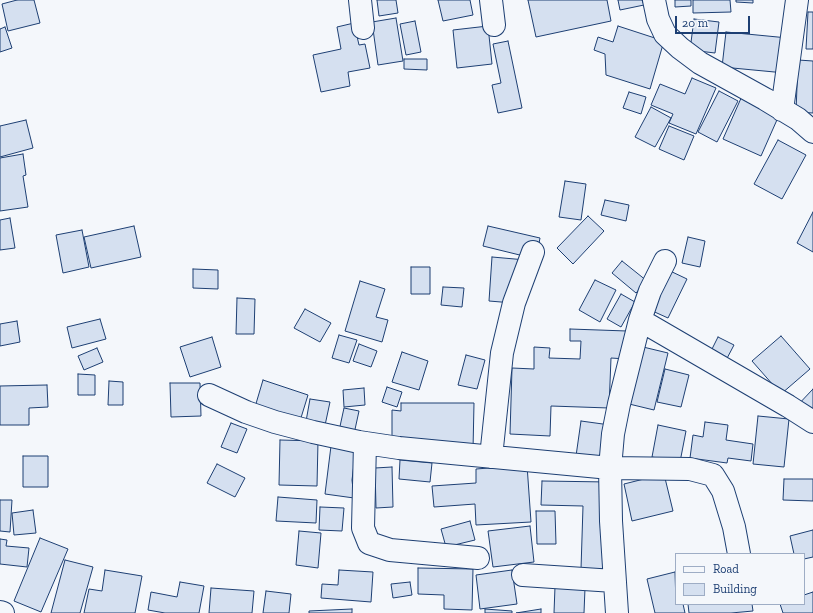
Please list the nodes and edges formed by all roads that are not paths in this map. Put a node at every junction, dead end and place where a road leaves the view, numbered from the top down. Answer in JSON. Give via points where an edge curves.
{"nodes":[{"id":1,"x":360,"y":0,"type":"edge"},
{"id":2,"x":491,"y":0,"type":"edge"},
{"id":3,"x":654,"y":0,"type":"edge"},
{"id":4,"x":797,"y":0,"type":"edge"},
{"id":5,"x":494,"y":25,"type":"dead end"},
{"id":6,"x":363,"y":28,"type":"dead end"},
{"id":7,"x":782,"y":110,"type":"junction"},
{"id":8,"x":813,"y":132,"type":"edge"},
{"id":9,"x":534,"y":252,"type":"dead end"},
{"id":10,"x":666,"y":261,"type":"dead end"},
{"id":11,"x":640,"y":320,"type":"junction"},
{"id":12,"x":209,"y":395,"type":"dead end"},
{"id":13,"x":813,"y":422,"type":"edge"},
{"id":14,"x":365,"y":443,"type":"junction"},
{"id":15,"x":491,"y":457,"type":"junction"},
{"id":16,"x":610,"y":468,"type":"junction"},
{"id":17,"x":739,"y":553,"type":"edge"},
{"id":18,"x":478,"y":558,"type":"dead end"},
{"id":19,"x":523,"y":575,"type":"dead end"},
{"id":20,"x":614,"y":581,"type":"junction"},
{"id":21,"x":0,"y":612,"type":"edge"},
{"id":22,"x":3,"y":613,"type":"edge"},
{"id":23,"x":617,"y":613,"type":"edge"}],
"edges":[{"from":1,"to":6,"type":"street"},
{"from":2,"to":5,"type":"street"},
{"from":3,"to":7,"type":"street","via":[[658,19],[665,34],[680,48],[700,63]]},
{"from":4,"to":7,"type":"street"},
{"from":7,"to":8,"type":"street"},
{"from":9,"to":15,"type":"street","via":[[514,303],[502,353]]},
{"from":10,"to":11,"type":"street","via":[[650,291]]},
{"from":11,"to":13,"type":"street"},
{"from":11,"to":16,"type":"street","via":[[619,404]]},
{"from":12,"to":14,"type":"street","via":[[275,422]]},
{"from":14,"to":15,"type":"street"},
{"from":14,"to":18,"type":"street","via":[[363,528],[369,543],[390,550]]},
{"from":15,"to":16,"type":"street"},
{"from":16,"to":17,"type":"street","via":[[690,469],[713,475],[723,490]]},
{"from":16,"to":20,"type":"street"},
{"from":19,"to":20,"type":"street"},
{"from":20,"to":23,"type":"street"},
{"from":21,"to":22,"type":"street"}]}
